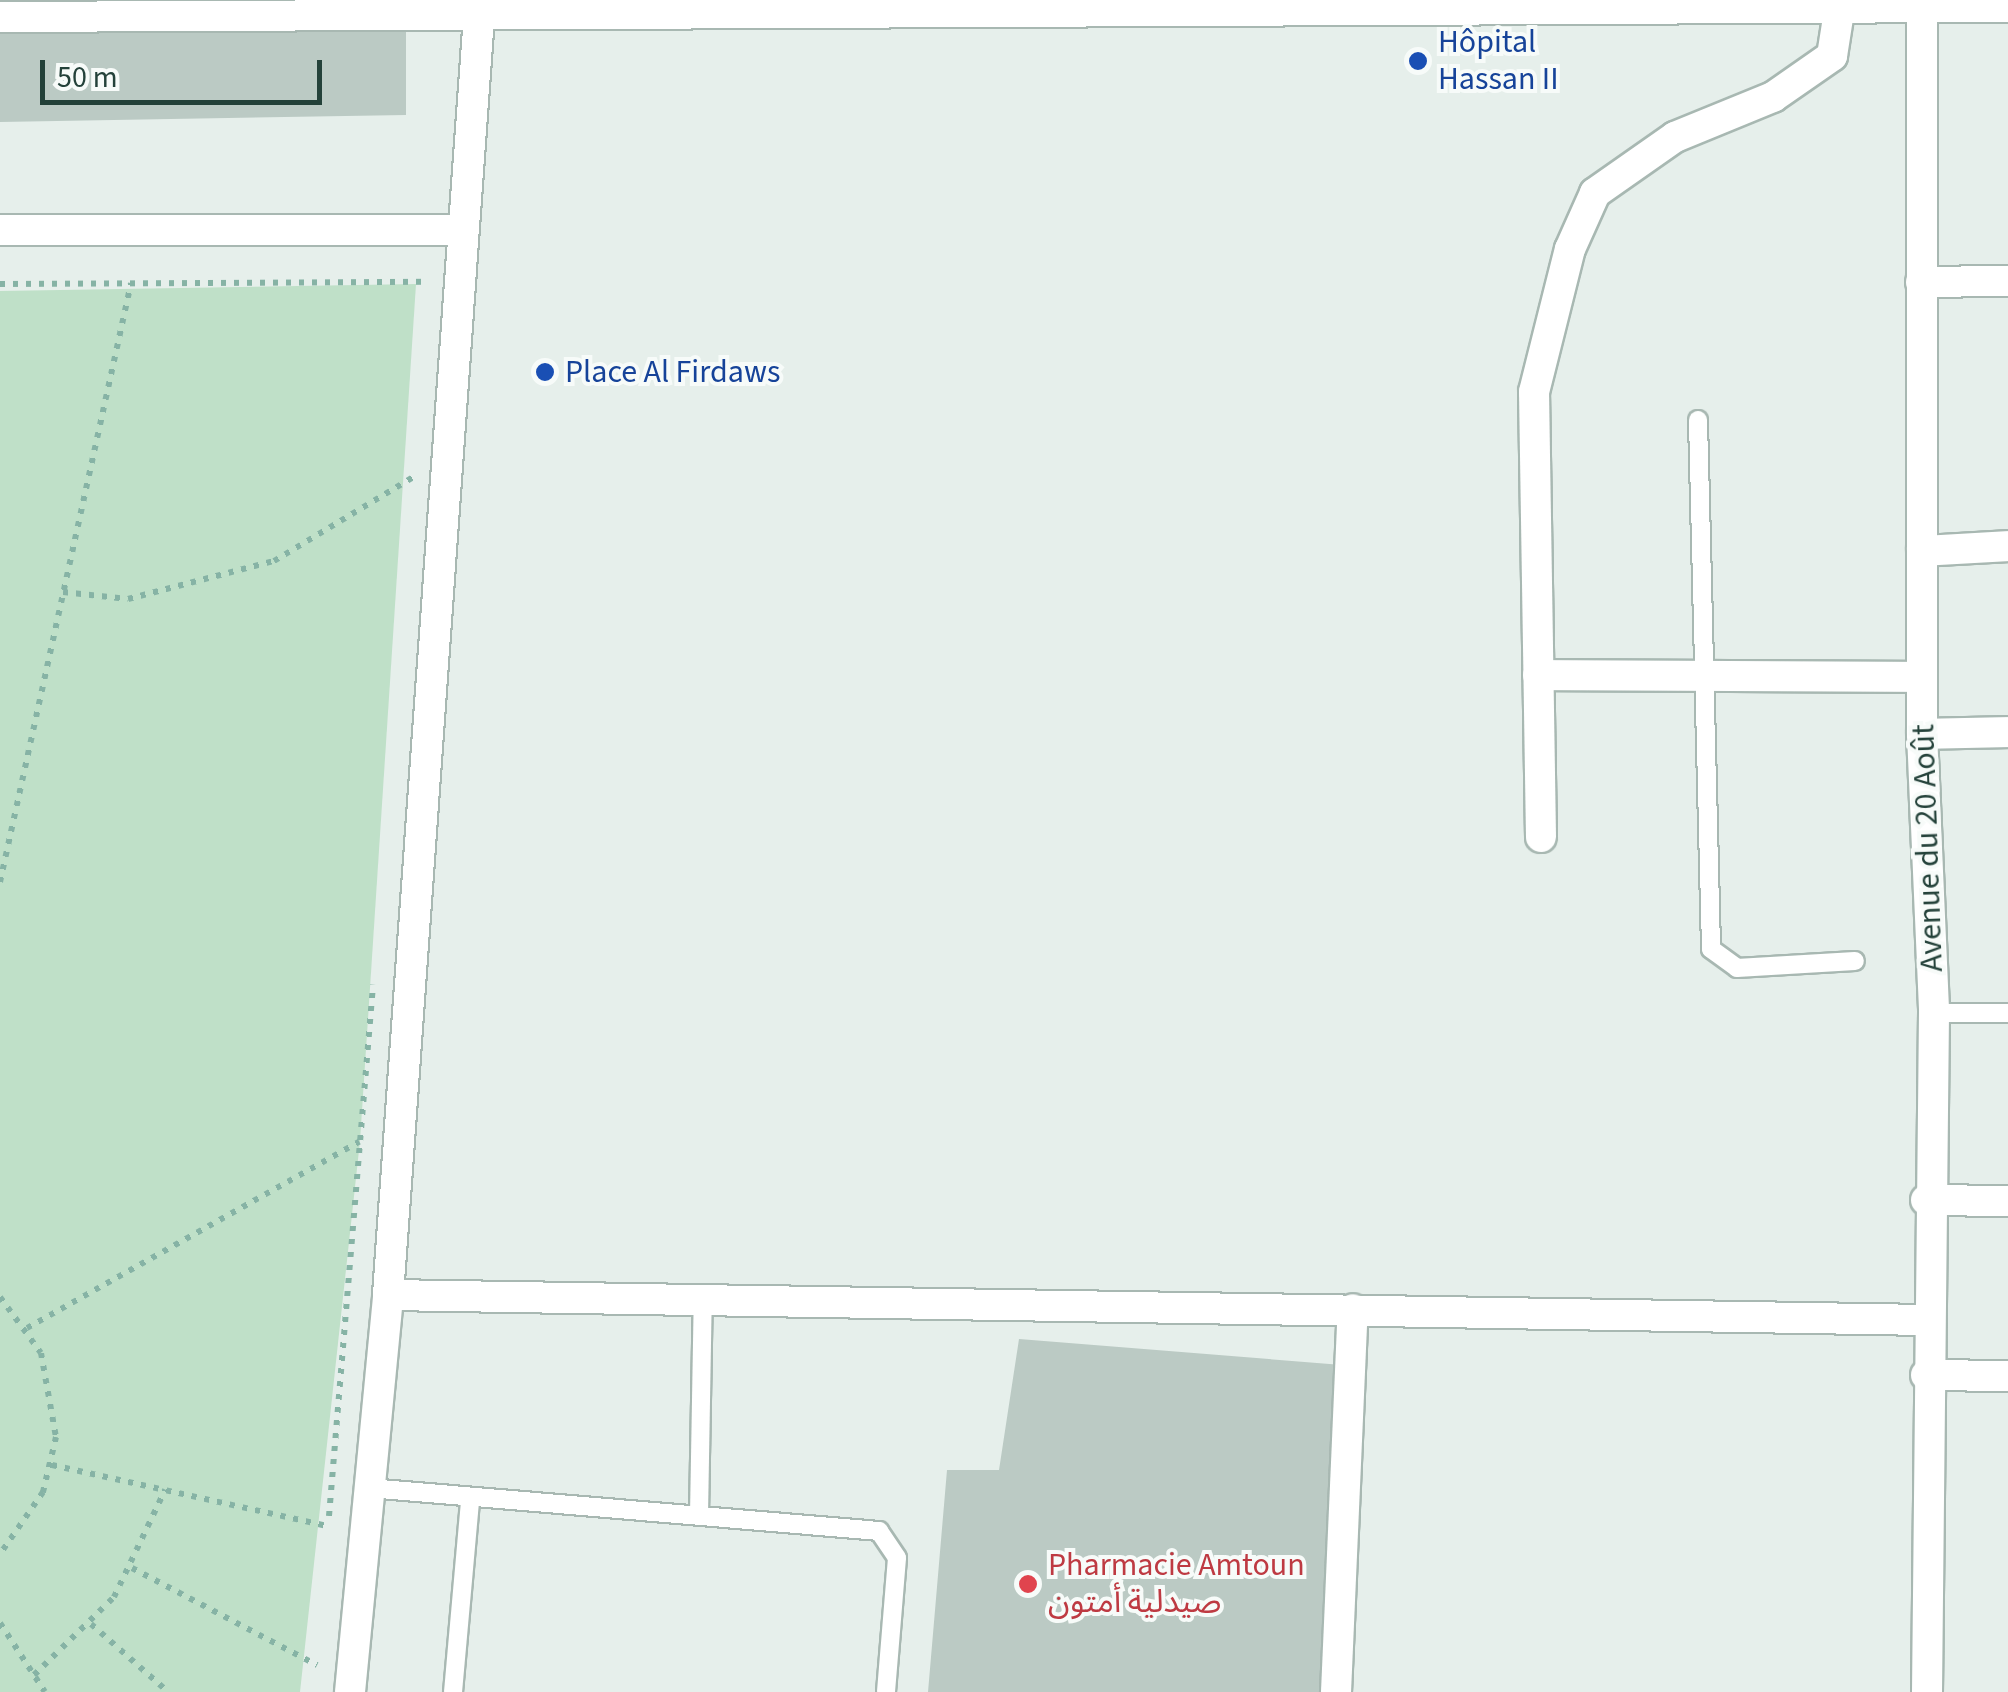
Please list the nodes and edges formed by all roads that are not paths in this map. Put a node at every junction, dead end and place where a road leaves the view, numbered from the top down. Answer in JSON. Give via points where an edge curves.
{"nodes":[{"id":1,"x":1922,"y":2,"type":"edge"},
{"id":2,"x":1594,"y":4,"type":"edge"},
{"id":3,"x":1526,"y":5,"type":"edge"},
{"id":4,"x":1840,"y":5,"type":"junction"},
{"id":5,"x":359,"y":6,"type":"edge"},
{"id":6,"x":966,"y":6,"type":"edge"},
{"id":7,"x":682,"y":7,"type":"edge"},
{"id":8,"x":2008,"y":7,"type":"edge"},
{"id":9,"x":0,"y":16,"type":"edge"},
{"id":10,"x":479,"y":16,"type":"junction"},
{"id":11,"x":0,"y":230,"type":"edge"},
{"id":12,"x":461,"y":230,"type":"junction"},
{"id":13,"x":2008,"y":281,"type":"edge"},
{"id":14,"x":1921,"y":282,"type":"junction"},
{"id":15,"x":1698,"y":420,"type":"dead end"},
{"id":16,"x":2008,"y":546,"type":"edge"},
{"id":17,"x":1922,"y":551,"type":"junction"},
{"id":18,"x":1538,"y":675,"type":"junction"},
{"id":19,"x":1698,"y":676,"type":"junction"},
{"id":20,"x":1922,"y":677,"type":"junction"},
{"id":21,"x":2008,"y":732,"type":"edge"},
{"id":22,"x":1922,"y":734,"type":"junction"},
{"id":23,"x":1540,"y":837,"type":"dead end"},
{"id":24,"x":1855,"y":961,"type":"dead end"},
{"id":25,"x":1934,"y":1013,"type":"junction"},
{"id":26,"x":2008,"y":1013,"type":"edge"},
{"id":27,"x":1926,"y":1200,"type":"junction"},
{"id":28,"x":2008,"y":1201,"type":"edge"},
{"id":29,"x":388,"y":1295,"type":"junction"},
{"id":30,"x":703,"y":1295,"type":"junction"},
{"id":31,"x":1353,"y":1308,"type":"junction"},
{"id":32,"x":1927,"y":1320,"type":"junction"},
{"id":33,"x":1926,"y":1375,"type":"junction"},
{"id":34,"x":2008,"y":1376,"type":"edge"},
{"id":35,"x":369,"y":1488,"type":"junction"},
{"id":36,"x":470,"y":1502,"type":"junction"},
{"id":37,"x":699,"y":1515,"type":"junction"},
{"id":38,"x":350,"y":1692,"type":"edge"},
{"id":39,"x":453,"y":1692,"type":"edge"},
{"id":40,"x":886,"y":1692,"type":"edge"},
{"id":41,"x":1336,"y":1692,"type":"edge"},
{"id":42,"x":1927,"y":1692,"type":"edge"}],
"edges":[{"from":1,"to":4,"type":"street"},
{"from":1,"to":8,"type":"street"},
{"from":1,"to":14,"type":"street","name":"Avenue du 20 Août"},
{"from":2,"to":3,"type":"street"},
{"from":2,"to":4,"type":"street"},
{"from":3,"to":6,"type":"street"},
{"from":4,"to":18,"type":"street","via":[[1832,56],[1773,97],[1659,148],[1595,193],[1576,235],[1534,392]]},
{"from":5,"to":9,"type":"street"},
{"from":5,"to":10,"type":"street"},
{"from":6,"to":7,"type":"street"},
{"from":7,"to":10,"type":"street"},
{"from":10,"to":12,"type":"street"},
{"from":11,"to":12,"type":"street"},
{"from":12,"to":29,"type":"street","via":[[429,474]]},
{"from":13,"to":14,"type":"street"},
{"from":14,"to":17,"type":"street","name":"Avenue du 20 Août"},
{"from":15,"to":19,"type":"lane"},
{"from":16,"to":17,"type":"street"},
{"from":17,"to":20,"type":"street","name":"Avenue du 20 Août"},
{"from":18,"to":19,"type":"street"},
{"from":18,"to":23,"type":"street"},
{"from":19,"to":20,"type":"street"},
{"from":19,"to":24,"type":"lane","via":[[1711,948],[1737,968]]},
{"from":20,"to":22,"type":"street","name":"Avenue du 20 Août"},
{"from":21,"to":22,"type":"street"},
{"from":22,"to":25,"type":"street","name":"Avenue du 20 Août"},
{"from":25,"to":26,"type":"lane"},
{"from":25,"to":27,"type":"street","name":"Avenue du 20 Août"},
{"from":27,"to":28,"type":"street"},
{"from":27,"to":32,"type":"street","name":"Avenue du 20 Août"},
{"from":29,"to":30,"type":"street"},
{"from":29,"to":35,"type":"street"},
{"from":30,"to":31,"type":"street"},
{"from":30,"to":37,"type":"lane"},
{"from":31,"to":32,"type":"street"},
{"from":31,"to":41,"type":"street"},
{"from":32,"to":33,"type":"street","name":"Avenue du 20 Août"},
{"from":33,"to":34,"type":"street"},
{"from":33,"to":42,"type":"street","name":"Avenue du 20 Août"},
{"from":35,"to":36,"type":"lane"},
{"from":35,"to":38,"type":"street"},
{"from":36,"to":37,"type":"lane"},
{"from":36,"to":39,"type":"lane"},
{"from":37,"to":40,"type":"lane","via":[[879,1531],[892,1541]]}]}
